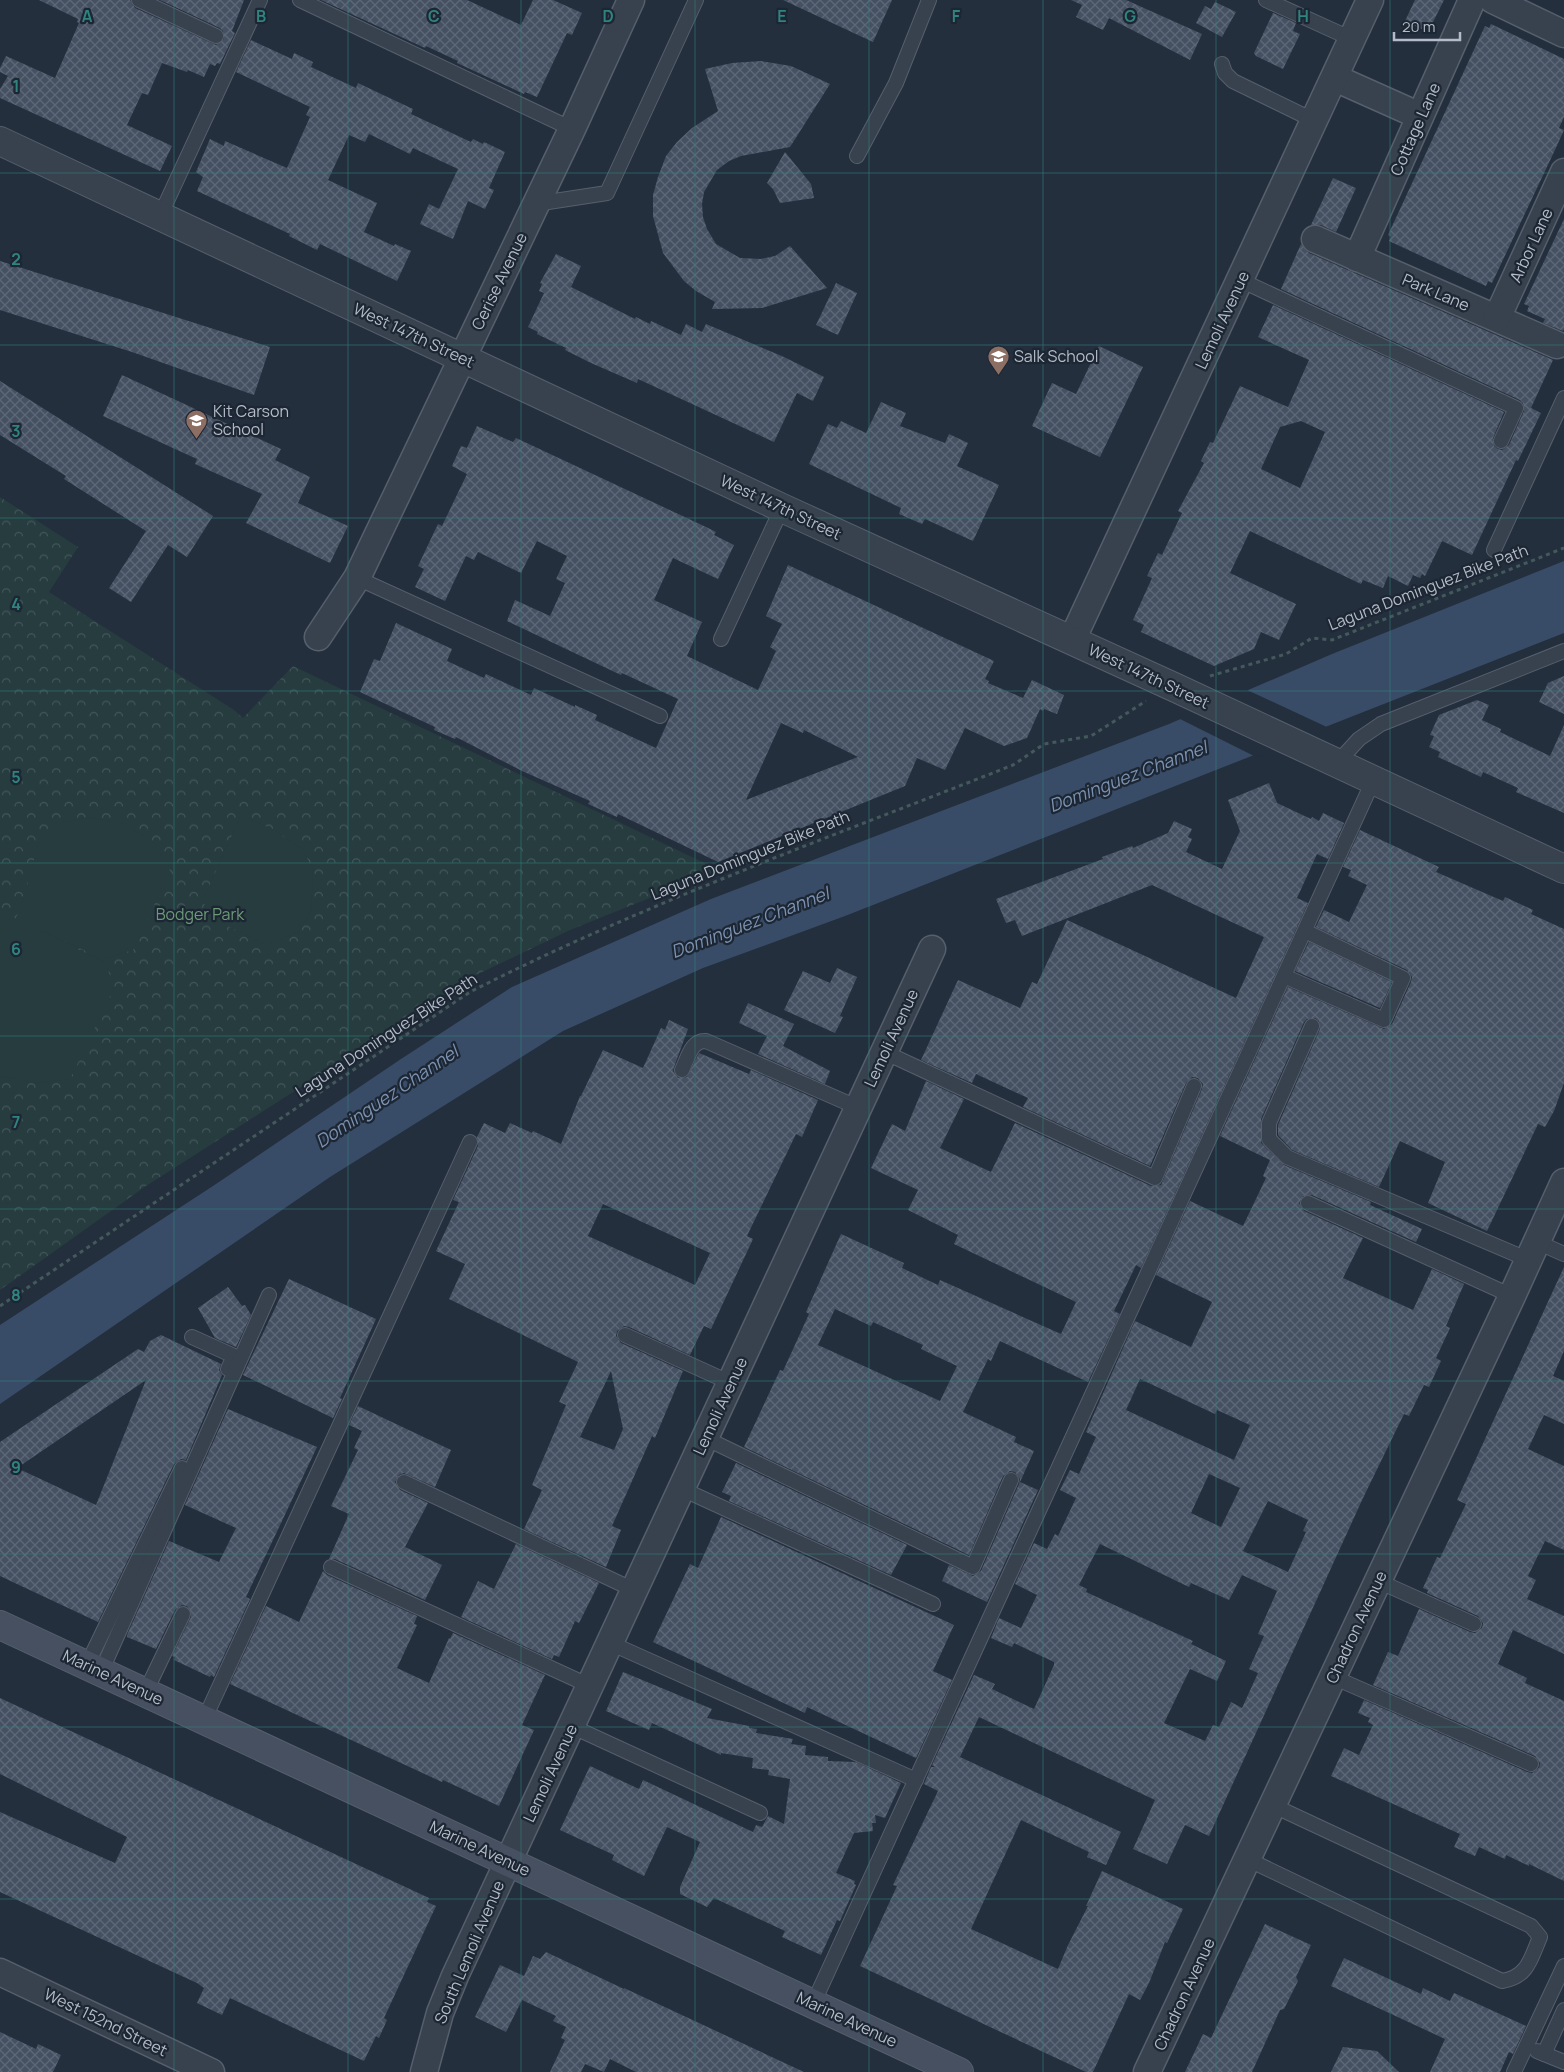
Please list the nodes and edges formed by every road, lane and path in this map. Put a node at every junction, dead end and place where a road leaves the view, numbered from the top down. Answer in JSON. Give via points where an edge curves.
{"nodes":[{"id":1,"x":139,"y":0,"type":"edge"},
{"id":2,"x":260,"y":0,"type":"edge"},
{"id":3,"x":300,"y":0,"type":"edge"},
{"id":4,"x":631,"y":0,"type":"edge"},
{"id":5,"x":696,"y":0,"type":"edge"},
{"id":6,"x":930,"y":0,"type":"edge"},
{"id":7,"x":1266,"y":0,"type":"edge"},
{"id":8,"x":1370,"y":0,"type":"edge"},
{"id":9,"x":1472,"y":0,"type":"edge"},
{"id":10,"x":1493,"y":0,"type":"edge"},
{"id":11,"x":1564,"y":34,"type":"edge"},
{"id":12,"x":216,"y":36,"type":"dead end"},
{"id":13,"x":1352,"y":39,"type":"junction"},
{"id":14,"x":1222,"y":64,"type":"dead end"},
{"id":15,"x":1335,"y":78,"type":"junction"},
{"id":16,"x":1420,"y":116,"type":"junction"},
{"id":17,"x":1315,"y":121,"type":"junction"},
{"id":18,"x":572,"y":129,"type":"junction"},
{"id":19,"x":0,"y":141,"type":"edge"},
{"id":20,"x":857,"y":156,"type":"dead end"},
{"id":21,"x":1564,"y":172,"type":"edge"},
{"id":22,"x":535,"y":204,"type":"junction"},
{"id":23,"x":160,"y":216,"type":"junction"},
{"id":24,"x":1315,"y":239,"type":"dead end"},
{"id":25,"x":1358,"y":258,"type":"junction"},
{"id":26,"x":1240,"y":280,"type":"junction"},
{"id":27,"x":1497,"y":318,"type":"junction"},
{"id":28,"x":1557,"y":345,"type":"dead end"},
{"id":29,"x":463,"y":358,"type":"junction"},
{"id":30,"x":1564,"y":398,"type":"edge"},
{"id":31,"x":1502,"y":441,"type":"dead end"},
{"id":32,"x":782,"y":508,"type":"junction"},
{"id":33,"x":1564,"y":548,"type":"edge"},
{"id":34,"x":1494,"y":550,"type":"dead end"},
{"id":35,"x":357,"y":578,"type":"junction"},
{"id":36,"x":318,"y":637,"type":"dead end"},
{"id":37,"x":721,"y":639,"type":"dead end"},
{"id":38,"x":1072,"y":640,"type":"junction"},
{"id":39,"x":1564,"y":651,"type":"edge"},
{"id":40,"x":1182,"y":690,"type":"junction"},
{"id":41,"x":660,"y":716,"type":"dead end"},
{"id":42,"x":1337,"y":764,"type":"junction"},
{"id":43,"x":1373,"y":781,"type":"junction"},
{"id":44,"x":1564,"y":869,"type":"edge"},
{"id":45,"x":1305,"y":931,"type":"junction"},
{"id":46,"x":932,"y":949,"type":"dead end"},
{"id":47,"x":1284,"y":976,"type":"junction"},
{"id":48,"x":1312,"y":1026,"type":"dead end"},
{"id":49,"x":884,"y":1052,"type":"junction"},
{"id":50,"x":682,"y":1070,"type":"dead end"},
{"id":51,"x":1194,"y":1086,"type":"dead end"},
{"id":52,"x":859,"y":1108,"type":"junction"},
{"id":53,"x":470,"y":1142,"type":"dead end"},
{"id":54,"x":1564,"y":1182,"type":"edge"},
{"id":55,"x":1308,"y":1203,"type":"dead end"},
{"id":56,"x":1533,"y":1251,"type":"junction"},
{"id":57,"x":1564,"y":1254,"type":"edge"},
{"id":58,"x":269,"y":1295,"type":"dead end"},
{"id":59,"x":1512,"y":1296,"type":"junction"},
{"id":60,"x":0,"y":1306,"type":"edge"},
{"id":61,"x":625,"y":1334,"type":"dead end"},
{"id":62,"x":192,"y":1337,"type":"dead end"},
{"id":63,"x":731,"y":1383,"type":"junction"},
{"id":64,"x":705,"y":1438,"type":"junction"},
{"id":65,"x":1011,"y":1480,"type":"dead end"},
{"id":66,"x":404,"y":1482,"type":"dead end"},
{"id":67,"x":682,"y":1489,"type":"junction"},
{"id":68,"x":330,"y":1567,"type":"dead end"},
{"id":69,"x":1378,"y":1581,"type":"junction"},
{"id":70,"x":634,"y":1590,"type":"junction"},
{"id":71,"x":933,"y":1604,"type":"dead end"},
{"id":72,"x":183,"y":1614,"type":"dead end"},
{"id":73,"x":1474,"y":1624,"type":"dead end"},
{"id":74,"x":0,"y":1625,"type":"edge"},
{"id":75,"x":610,"y":1643,"type":"junction"},
{"id":76,"x":94,"y":1669,"type":"junction"},
{"id":77,"x":1333,"y":1676,"type":"junction"},
{"id":78,"x":590,"y":1686,"type":"junction"},
{"id":79,"x":145,"y":1693,"type":"junction"},
{"id":80,"x":204,"y":1720,"type":"junction"},
{"id":81,"x":571,"y":1726,"type":"junction"},
{"id":82,"x":1532,"y":1764,"type":"dead end"},
{"id":83,"x":916,"y":1780,"type":"junction"},
{"id":84,"x":1272,"y":1805,"type":"junction"},
{"id":85,"x":760,"y":1813,"type":"dead end"},
{"id":86,"x":1247,"y":1859,"type":"junction"},
{"id":87,"x":508,"y":1862,"type":"junction"},
{"id":88,"x":1564,"y":1966,"type":"edge"},
{"id":89,"x":0,"y":1972,"type":"edge"},
{"id":90,"x":813,"y":2004,"type":"junction"},
{"id":91,"x":1564,"y":2010,"type":"edge"},
{"id":92,"x":1526,"y":2046,"type":"junction"},
{"id":93,"x":1544,"y":2054,"type":"junction"},
{"id":94,"x":1564,"y":2062,"type":"edge"},
{"id":95,"x":177,"y":2065,"type":"edge"},
{"id":96,"x":212,"y":2072,"type":"edge"},
{"id":97,"x":424,"y":2072,"type":"edge"},
{"id":98,"x":960,"y":2072,"type":"edge"},
{"id":99,"x":1147,"y":2072,"type":"edge"},
{"id":100,"x":1514,"y":2072,"type":"edge"}],
"edges":[{"from":1,"to":12,"type":"lane"},
{"from":2,"to":23,"type":"lane"},
{"from":3,"to":18,"type":"lane"},
{"from":4,"to":18,"type":"street","name":"Cerise Avenue"},
{"from":5,"to":22,"type":"lane","via":[[607,193]]},
{"from":6,"to":20,"type":"lane","via":[[896,83]]},
{"from":7,"to":13,"type":"lane"},
{"from":8,"to":13,"type":"street","name":"Lemoli Avenue"},
{"from":9,"to":16,"type":"street","name":"Cottage Lane"},
{"from":10,"to":11,"type":"street"},
{"from":13,"to":15,"type":"street","name":"Lemoli Avenue"},
{"from":14,"to":17,"type":"lane","via":[[1233,82]]},
{"from":15,"to":16,"type":"street"},
{"from":15,"to":17,"type":"street","name":"Lemoli Avenue"},
{"from":16,"to":25,"type":"street","name":"Cottage Lane"},
{"from":17,"to":26,"type":"street","name":"Lemoli Avenue"},
{"from":18,"to":22,"type":"street","name":"Cerise Avenue"},
{"from":19,"to":23,"type":"street","name":"West 147th Street"},
{"from":21,"to":27,"type":"street","name":"Arbor Lane"},
{"from":22,"to":29,"type":"street","name":"Cerise Avenue"},
{"from":23,"to":29,"type":"street","name":"West 147th Street"},
{"from":24,"to":25,"type":"street","name":"Park Lane"},
{"from":25,"to":27,"type":"street","name":"Park Lane"},
{"from":26,"to":31,"type":"lane","via":[[1516,408]]},
{"from":26,"to":38,"type":"street","name":"Lemoli Avenue"},
{"from":27,"to":28,"type":"street","name":"Park Lane"},
{"from":29,"to":32,"type":"street","name":"West 147th Street"},
{"from":29,"to":35,"type":"street","name":"Cerise Avenue"},
{"from":30,"to":34,"type":"lane"},
{"from":32,"to":37,"type":"lane"},
{"from":32,"to":38,"type":"street","name":"West 147th Street"},
{"from":33,"to":40,"type":"path","name":"Laguna Dominguez Bike Path","via":[[1332,640],[1312,638],[1286,654]]},
{"from":35,"to":36,"type":"street","name":"Cerise Avenue"},
{"from":35,"to":41,"type":"lane"},
{"from":38,"to":40,"type":"street","name":"West 147th Street"},
{"from":39,"to":42,"type":"lane","via":[[1381,724],[1359,739]]},
{"from":40,"to":42,"type":"street","name":"West 147th Street"},
{"from":40,"to":60,"type":"path","name":"Laguna Dominguez Bike Path","via":[[1145,701],[1091,736],[1044,744],[1013,765],[633,915],[470,992]]},
{"from":42,"to":43,"type":"street","name":"West 147th Street"},
{"from":43,"to":44,"type":"street","name":"West 147th Street"},
{"from":43,"to":45,"type":"lane"},
{"from":45,"to":47,"type":"lane"},
{"from":45,"to":47,"type":"lane","via":[[1403,978],[1384,1020]]},
{"from":46,"to":49,"type":"street","name":"Lemoli Avenue"},
{"from":47,"to":83,"type":"lane"},
{"from":48,"to":56,"type":"lane","via":[[1269,1123],[1269,1139],[1287,1157]]},
{"from":49,"to":51,"type":"lane","via":[[1155,1178]]},
{"from":49,"to":52,"type":"street","name":"Lemoli Avenue"},
{"from":50,"to":52,"type":"lane","via":[[694,1044],[706,1041]]},
{"from":52,"to":63,"type":"street","name":"Lemoli Avenue"},
{"from":53,"to":80,"type":"lane"},
{"from":54,"to":56,"type":"street","name":"Chadron Avenue"},
{"from":55,"to":59,"type":"lane"},
{"from":56,"to":57,"type":"lane"},
{"from":56,"to":59,"type":"street","name":"Chadron Avenue"},
{"from":58,"to":76,"type":"lane"},
{"from":59,"to":69,"type":"street","name":"Chadron Avenue"},
{"from":61,"to":63,"type":"lane"},
{"from":62,"to":76,"type":"lane","via":[[234,1356]]},
{"from":63,"to":64,"type":"street","name":"Lemoli Avenue"},
{"from":64,"to":65,"type":"lane","via":[[973,1567]]},
{"from":64,"to":67,"type":"street","name":"Lemoli Avenue"},
{"from":66,"to":70,"type":"lane"},
{"from":67,"to":70,"type":"street","name":"Lemoli Avenue"},
{"from":67,"to":71,"type":"lane"},
{"from":68,"to":78,"type":"lane"},
{"from":69,"to":73,"type":"lane"},
{"from":69,"to":77,"type":"street","name":"Chadron Avenue"},
{"from":70,"to":75,"type":"street","name":"Lemoli Avenue"},
{"from":72,"to":79,"type":"lane"},
{"from":74,"to":76,"type":"main road","name":"Marine Avenue"},
{"from":75,"to":78,"type":"street","name":"Lemoli Avenue"},
{"from":75,"to":83,"type":"lane"},
{"from":76,"to":79,"type":"main road","name":"Marine Avenue"},
{"from":77,"to":82,"type":"lane"},
{"from":77,"to":84,"type":"street","name":"Chadron Avenue"},
{"from":78,"to":81,"type":"street","name":"Lemoli Avenue"},
{"from":79,"to":80,"type":"main road","name":"Marine Avenue"},
{"from":80,"to":87,"type":"main road","name":"Marine Avenue"},
{"from":81,"to":85,"type":"lane"},
{"from":81,"to":87,"type":"street","name":"Lemoli Avenue"},
{"from":83,"to":90,"type":"lane"},
{"from":84,"to":86,"type":"street","name":"Chadron Avenue"},
{"from":84,"to":86,"type":"lane","via":[[1531,1926],[1540,1937],[1525,1970],[1513,1979],[1502,1981]]},
{"from":86,"to":99,"type":"street","name":"Chadron Avenue"},
{"from":87,"to":90,"type":"main road","name":"Marine Avenue"},
{"from":87,"to":97,"type":"street","name":"South Lemoli Avenue","via":[[440,2013]]},
{"from":88,"to":92,"type":"lane"},
{"from":89,"to":95,"type":"street","name":"West 152nd Street"},
{"from":90,"to":98,"type":"main road","name":"Marine Avenue"},
{"from":91,"to":93,"type":"lane"},
{"from":92,"to":93,"type":"lane"},
{"from":92,"to":100,"type":"lane"},
{"from":93,"to":94,"type":"lane"},
{"from":95,"to":96,"type":"street","name":"West 152nd Street"}]}
